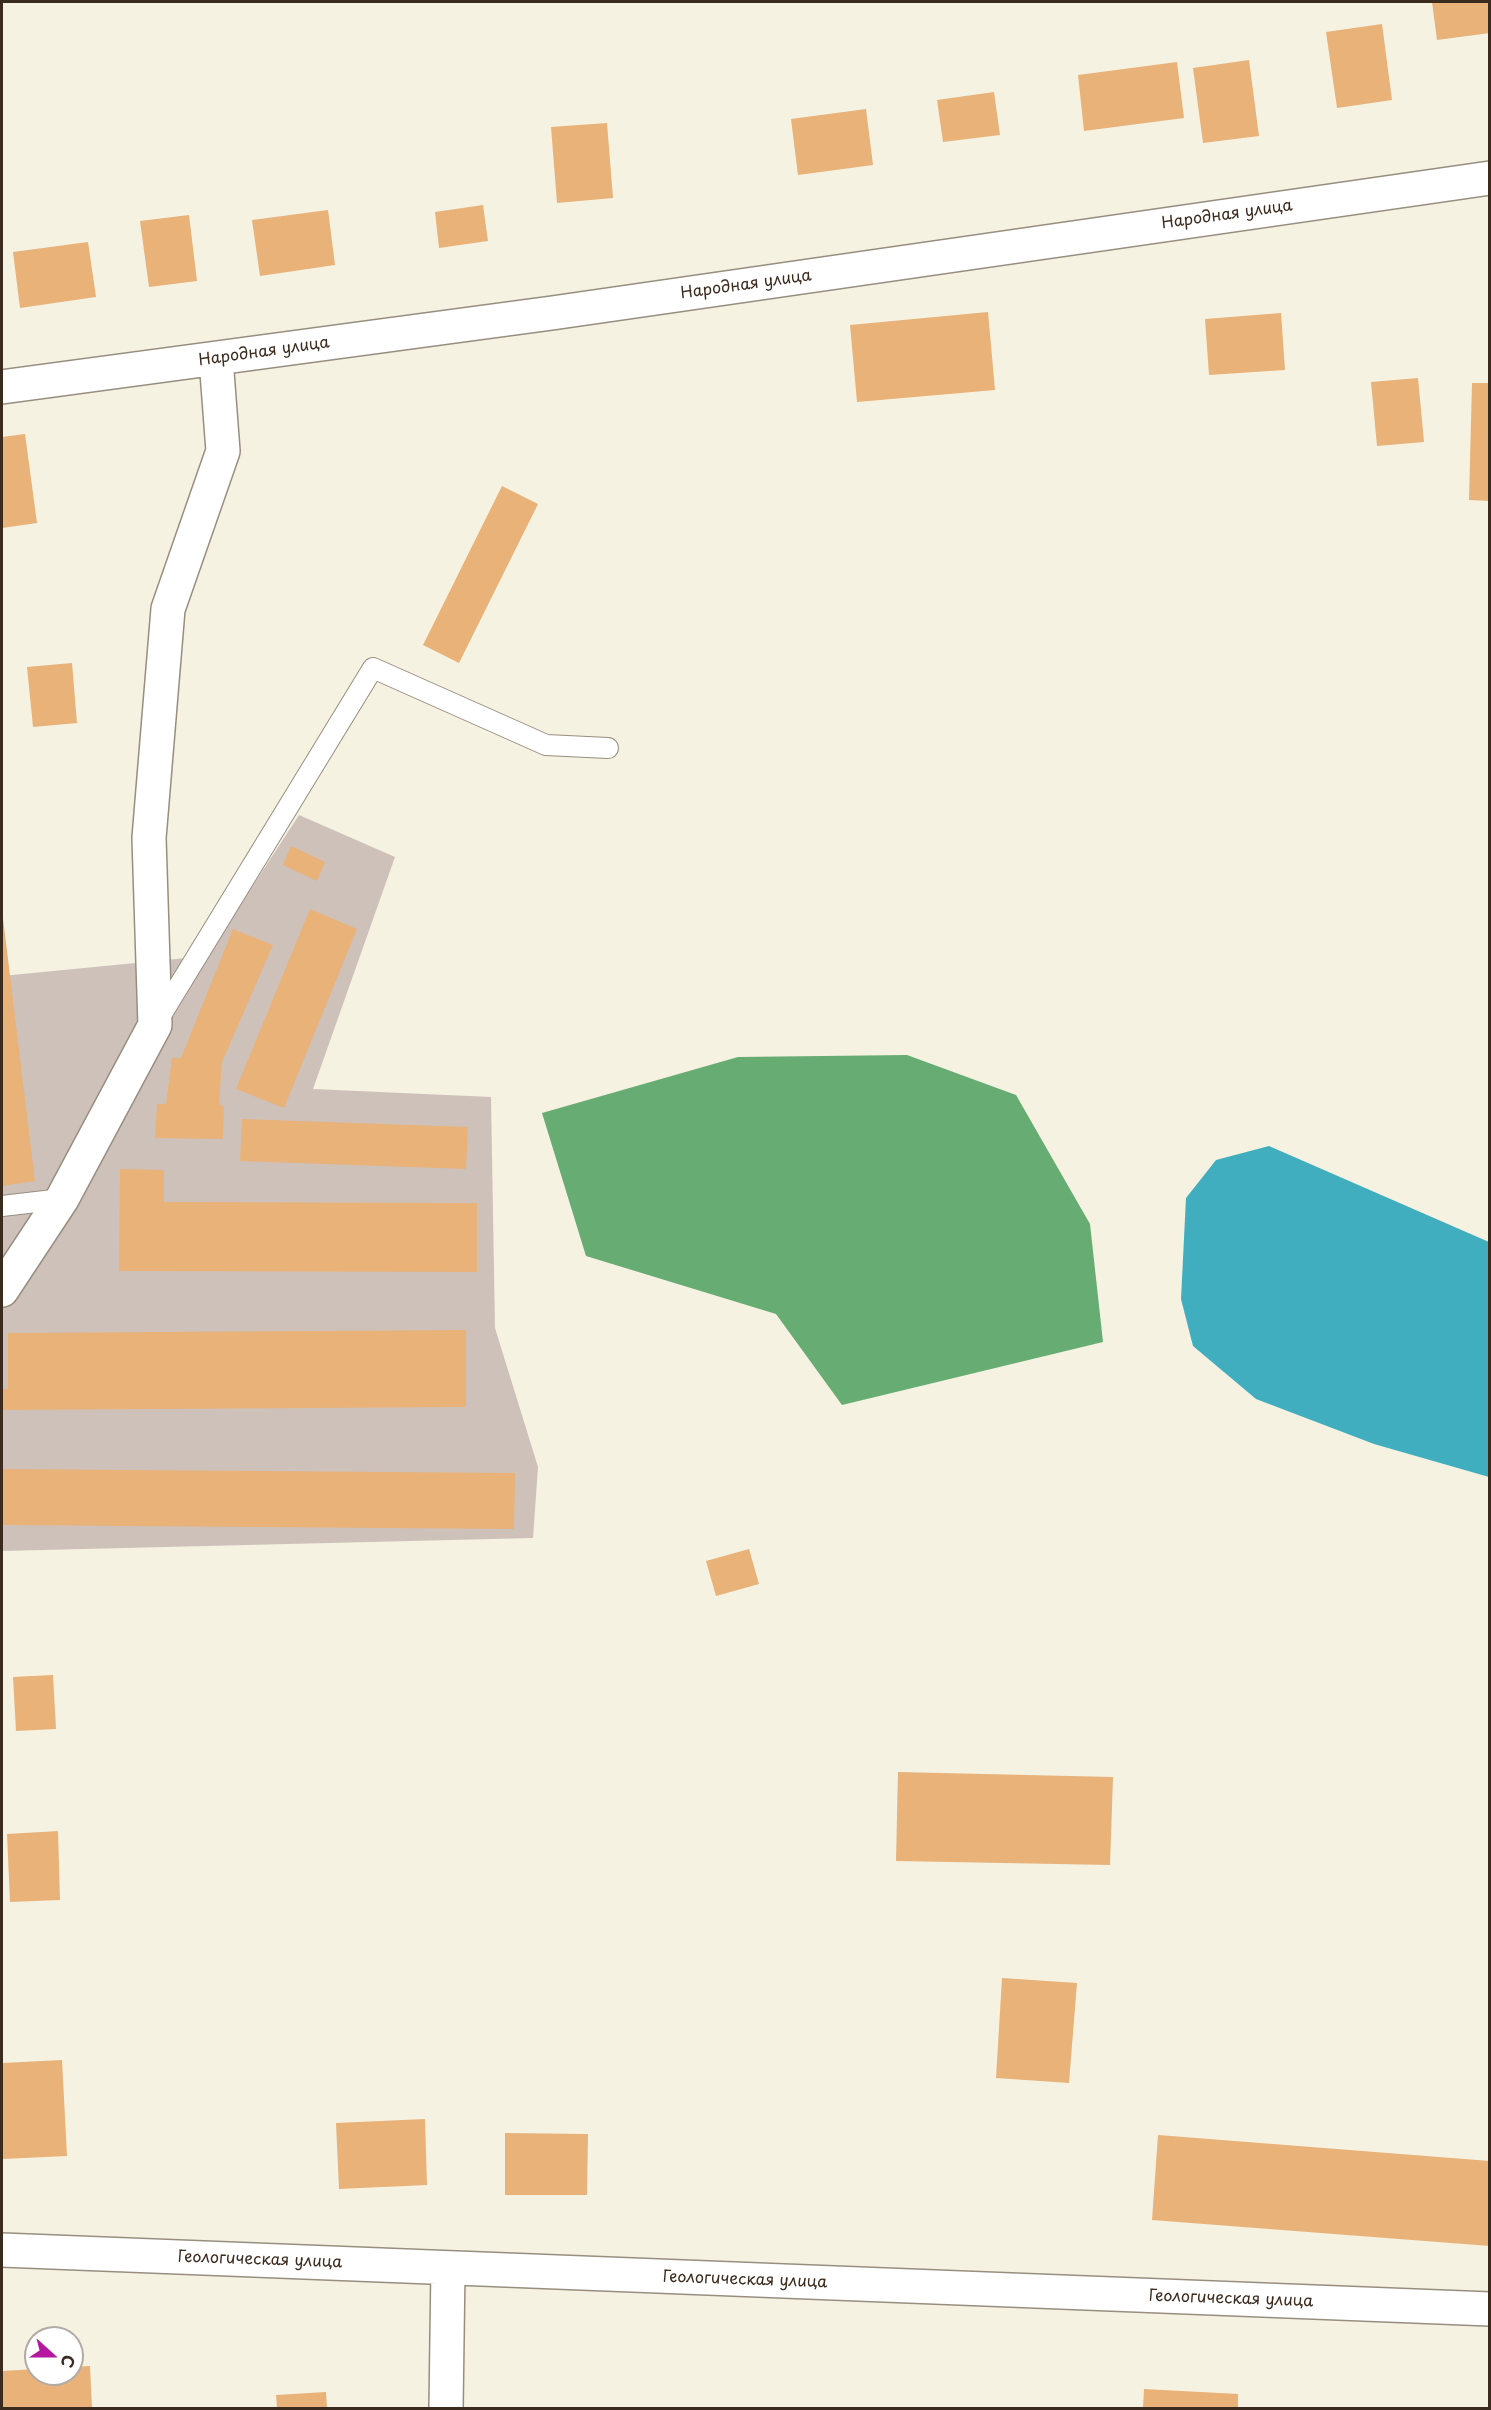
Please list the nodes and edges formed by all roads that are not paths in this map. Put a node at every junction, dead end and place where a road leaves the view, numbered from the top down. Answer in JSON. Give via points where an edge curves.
{"nodes":[{"id":1,"x":1490,"y":178,"type":"edge"},
{"id":2,"x":216,"y":358,"type":"junction"},
{"id":3,"x":2,"y":387,"type":"edge"},
{"id":4,"x":608,"y":748,"type":"dead end"},
{"id":5,"x":155,"y":1025,"type":"junction"},
{"id":6,"x":62,"y":1199,"type":"junction"},
{"id":7,"x":2,"y":1206,"type":"edge"},
{"id":8,"x":2,"y":1290,"type":"edge"},
{"id":9,"x":2,"y":2250,"type":"edge"},
{"id":10,"x":448,"y":2268,"type":"junction"},
{"id":11,"x":1490,"y":2309,"type":"edge"},
{"id":12,"x":446,"y":2409,"type":"edge"}],
"edges":[{"from":1,"to":2,"type":"street","name":"Народная улица"},
{"from":2,"to":3,"type":"street","name":"Народная улица"},
{"from":2,"to":5,"type":"street","via":[[223,451],[168,609],[149,838]]},
{"from":4,"to":5,"type":"lane","via":[[546,745],[373,668]]},
{"from":5,"to":6,"type":"street"},
{"from":6,"to":7,"type":"lane"},
{"from":6,"to":8,"type":"street"},
{"from":9,"to":10,"type":"street","name":"Геологическая улица"},
{"from":10,"to":11,"type":"street","name":"Геологическая улица"},
{"from":10,"to":12,"type":"street"}]}
